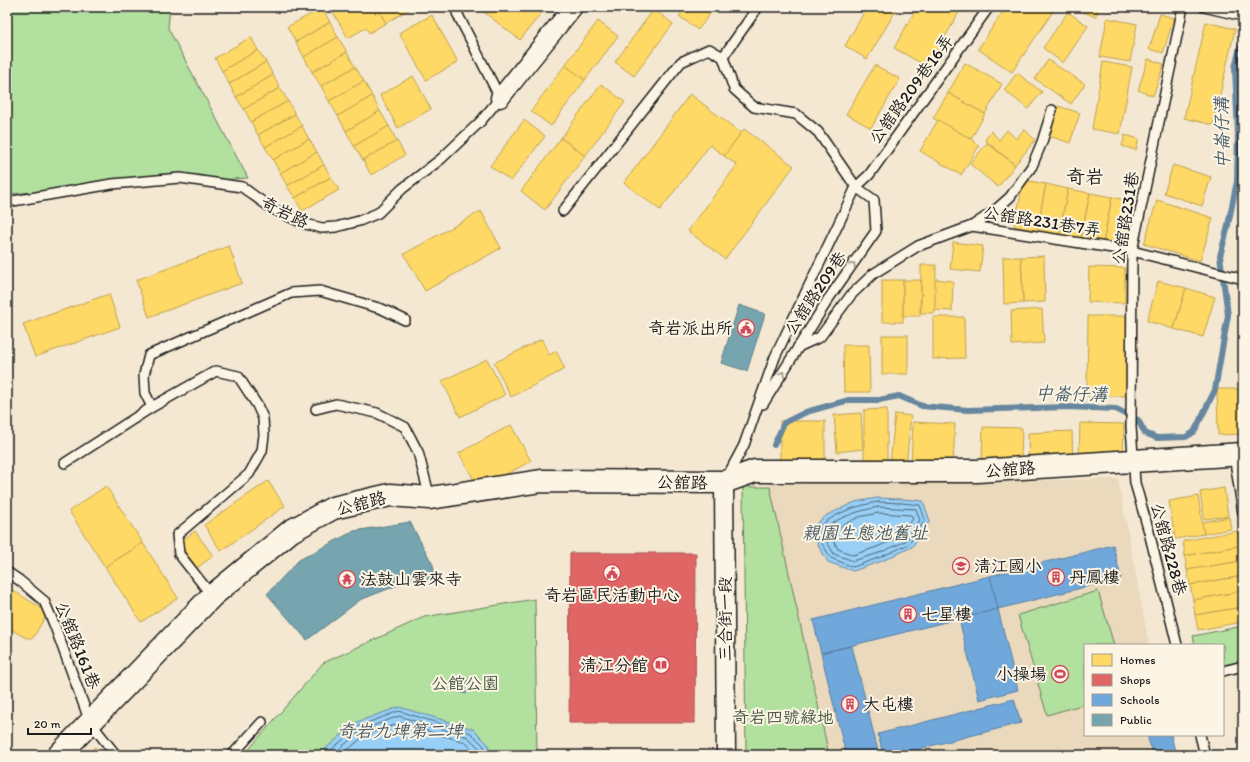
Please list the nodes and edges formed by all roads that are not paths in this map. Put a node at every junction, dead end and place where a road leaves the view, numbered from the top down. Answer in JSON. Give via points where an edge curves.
{"nodes":[{"id":1,"x":461,"y":7,"type":"edge"},
{"id":2,"x":573,"y":7,"type":"edge"},
{"id":3,"x":758,"y":7,"type":"edge"},
{"id":4,"x":989,"y":7,"type":"edge"},
{"id":5,"x":1183,"y":7,"type":"edge"},
{"id":6,"x":1204,"y":7,"type":"edge"},
{"id":7,"x":1243,"y":16,"type":"edge"},
{"id":8,"x":723,"y":58,"type":"junction"},
{"id":9,"x":500,"y":98,"type":"junction"},
{"id":10,"x":1052,"y":110,"type":"dead end"},
{"id":11,"x":856,"y":188,"type":"junction"},
{"id":12,"x":7,"y":202,"type":"edge"},
{"id":13,"x":564,"y":211,"type":"dead end"},
{"id":14,"x":972,"y":226,"type":"junction"},
{"id":15,"x":1132,"y":251,"type":"junction"},
{"id":16,"x":1239,"y":278,"type":"edge"},
{"id":17,"x":405,"y":320,"type":"dead end"},
{"id":18,"x":798,"y":347,"type":"junction"},
{"id":19,"x":152,"y":407,"type":"junction"},
{"id":20,"x":316,"y":409,"type":"dead end"},
{"id":21,"x":754,"y":419,"type":"junction"},
{"id":22,"x":1239,"y":454,"type":"edge"},
{"id":23,"x":1133,"y":462,"type":"junction"},
{"id":24,"x":65,"y":463,"type":"dead end"},
{"id":25,"x":724,"y":482,"type":"junction"},
{"id":26,"x":430,"y":498,"type":"junction"},
{"id":27,"x":1243,"y":513,"type":"edge"},
{"id":28,"x":7,"y":572,"type":"edge"},
{"id":29,"x":212,"y":596,"type":"junction"},
{"id":30,"x":1177,"y":644,"type":"edge"},
{"id":31,"x":1243,"y":666,"type":"edge"},
{"id":32,"x":1224,"y":671,"type":"edge"},
{"id":33,"x":90,"y":722,"type":"junction"},
{"id":34,"x":262,"y":722,"type":"dead end"},
{"id":35,"x":1200,"y":736,"type":"edge"},
{"id":36,"x":59,"y":755,"type":"edge"},
{"id":37,"x":116,"y":755,"type":"edge"},
{"id":38,"x":232,"y":755,"type":"edge"},
{"id":39,"x":726,"y":755,"type":"edge"},
{"id":40,"x":1205,"y":755,"type":"edge"}],
"edges":[{"from":1,"to":9,"type":"lane","via":[[457,13]]},
{"from":2,"to":9,"type":"street","name":"奇岩路"},
{"from":3,"to":8,"type":"lane"},
{"from":4,"to":11,"type":"lane","name":"公舘路209巷16弄","via":[[869,175]]},
{"from":5,"to":15,"type":"lane","name":"公舘路231巷"},
{"from":6,"to":7,"type":"lane"},
{"from":8,"to":11,"type":"lane","name":"公舘路209巷","via":[[734,89],[754,107],[796,114],[818,132]]},
{"from":8,"to":13,"type":"lane","via":[[709,49],[681,62]]},
{"from":9,"to":12,"type":"lane","name":"奇岩路","via":[[481,121],[441,159],[402,189],[378,213],[336,227],[322,228],[305,224],[271,208],[242,187],[180,178],[112,184]]},
{"from":10,"to":14,"type":"lane","via":[[1032,166],[1010,196],[993,212]]},
{"from":18,"to":11,"type":"lane","name":"公舘路209巷","one_way":true,"via":[[876,232],[874,200]]},
{"from":11,"to":21,"type":"lane","name":"公舘路209巷","via":[[776,357]]},
{"from":14,"to":15,"type":"lane","name":"公舘路231巷7弄"},
{"from":14,"to":18,"type":"lane","name":"公舘路231巷7弄","via":[[918,246],[873,274],[851,296],[820,337]]},
{"from":15,"to":16,"type":"lane","name":"公舘路231巷7弄"},
{"from":15,"to":23,"type":"lane","name":"公舘路231巷"},
{"from":17,"to":19,"type":"lane","via":[[382,310],[320,291],[291,293],[149,355],[144,375],[145,393]]},
{"from":21,"to":18,"type":"lane","name":"公舘路209巷","one_way":true},
{"from":19,"to":24,"type":"lane"},
{"from":19,"to":29,"type":"lane","via":[[216,371],[238,376],[263,418],[262,451],[249,474],[177,535],[180,554]]},
{"from":20,"to":26,"type":"lane","via":[[336,404],[377,413],[405,427],[418,452]]},
{"from":21,"to":25,"type":"lane","name":"公舘路209巷","via":[[744,445]]},
{"from":22,"to":23,"type":"street","name":"公舘路"},
{"from":22,"to":27,"type":"lane"},
{"from":23,"to":25,"type":"street","name":"公舘路","via":[[977,471],[766,471]]},
{"from":23,"to":30,"type":"lane","name":"公舘路228巷","via":[[1135,483]]},
{"from":25,"to":26,"type":"street","name":"公舘路","via":[[541,481]]},
{"from":25,"to":39,"type":"street","name":"三合街一段"},
{"from":26,"to":29,"type":"street","name":"公舘路","via":[[390,495],[333,508],[291,532]]},
{"from":28,"to":33,"type":"lane","name":"公舘路161巷","via":[[44,601]]},
{"from":29,"to":33,"type":"street","name":"公舘路"},
{"from":31,"to":32,"type":"lane"},
{"from":33,"to":36,"type":"street","name":"公舘路"},
{"from":33,"to":37,"type":"lane","name":"公舘路161巷"},
{"from":34,"to":38,"type":"lane"},
{"from":35,"to":40,"type":"lane"}]}
